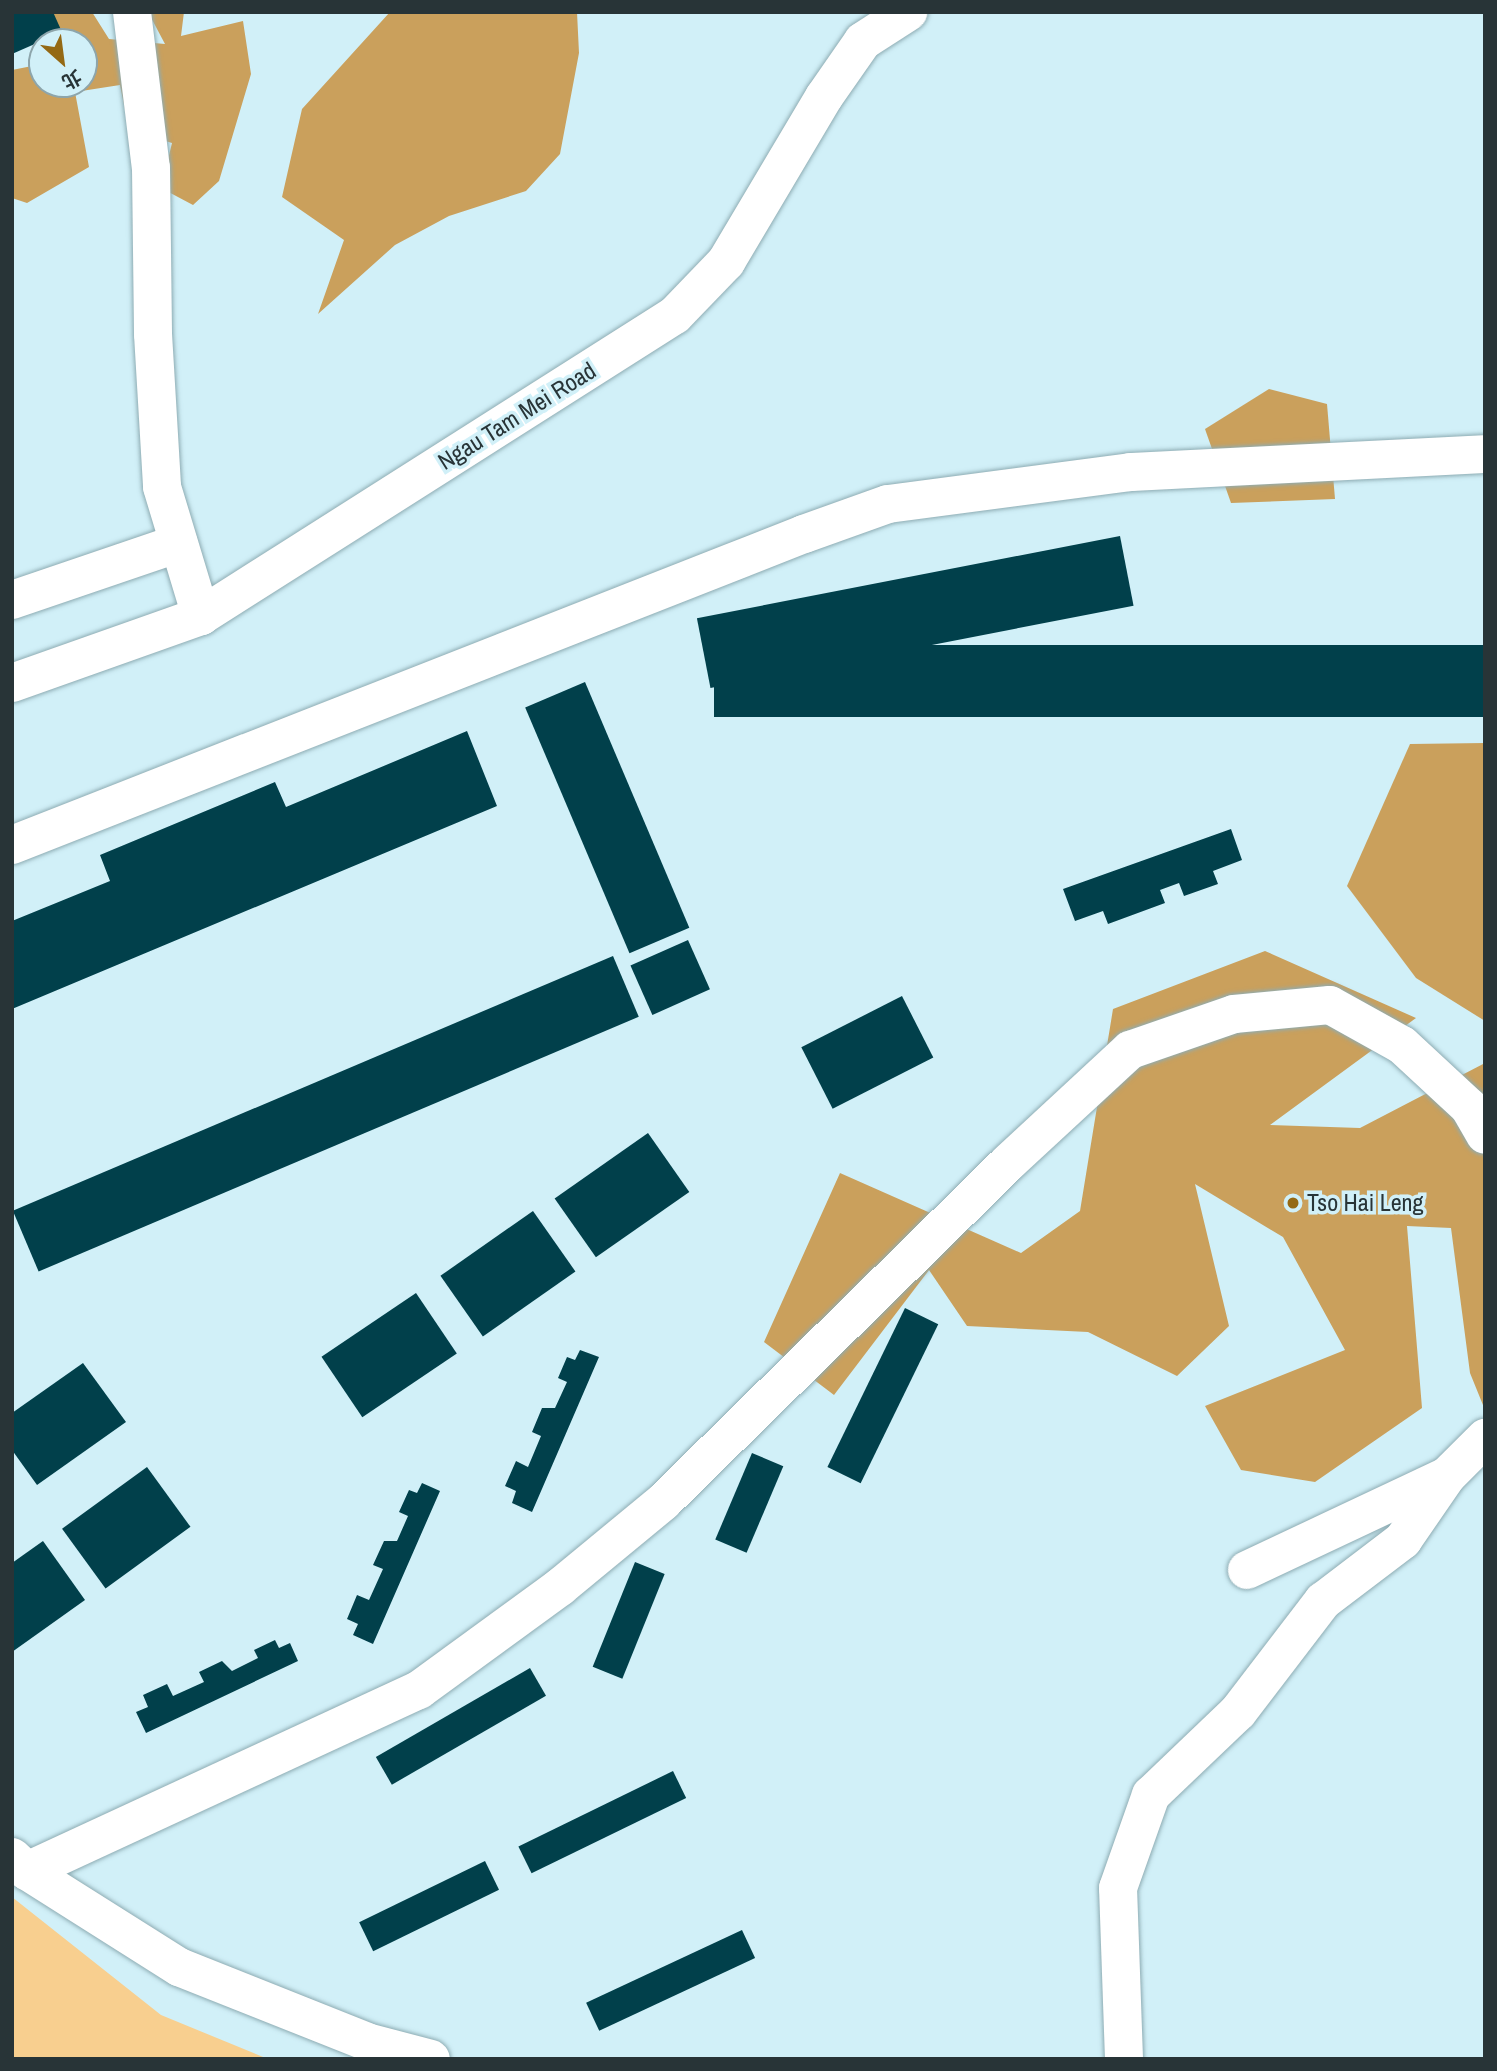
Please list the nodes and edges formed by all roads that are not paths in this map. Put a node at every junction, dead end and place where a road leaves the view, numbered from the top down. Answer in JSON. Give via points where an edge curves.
{"nodes":[{"id":1,"x":132,"y":12,"type":"edge"},
{"id":2,"x":908,"y":12,"type":"edge"},
{"id":3,"x":1485,"y":454,"type":"edge"},
{"id":4,"x":178,"y":543,"type":"junction"},
{"id":5,"x":12,"y":600,"type":"edge"},
{"id":6,"x":201,"y":616,"type":"junction"},
{"id":7,"x":12,"y":683,"type":"edge"},
{"id":8,"x":12,"y":845,"type":"edge"},
{"id":9,"x":1485,"y":1135,"type":"edge"},
{"id":10,"x":1485,"y":1438,"type":"edge"},
{"id":11,"x":1447,"y":1476,"type":"junction"},
{"id":12,"x":1247,"y":1570,"type":"dead end"},
{"id":13,"x":20,"y":1864,"type":"edge"},
{"id":14,"x":431,"y":2059,"type":"edge"},
{"id":15,"x":1124,"y":2059,"type":"edge"}],
"edges":[{"from":1,"to":4,"type":"street","via":[[151,168],[153,334],[162,488]]},
{"from":2,"to":6,"type":"street","name":"Ngau Tam Mei Road","via":[[863,41],[824,97],[726,262],[675,315]]},
{"from":3,"to":8,"type":"street","via":[[1131,471],[888,503]]},
{"from":4,"to":5,"type":"street"},
{"from":4,"to":6,"type":"street"},
{"from":6,"to":7,"type":"street","name":"Ngau Tam Mei Road"},
{"from":9,"to":13,"type":"street","via":[[1469,1107],[1402,1045],[1329,1004],[1234,1014],[1130,1049],[663,1502],[560,1587],[419,1690]]},
{"from":10,"to":11,"type":"street"},
{"from":11,"to":12,"type":"street"},
{"from":11,"to":15,"type":"street","via":[[1404,1540],[1323,1601],[1238,1712],[1151,1794],[1118,1888]]},
{"from":13,"to":14,"type":"street","via":[[179,1967],[367,2042]]}]}
